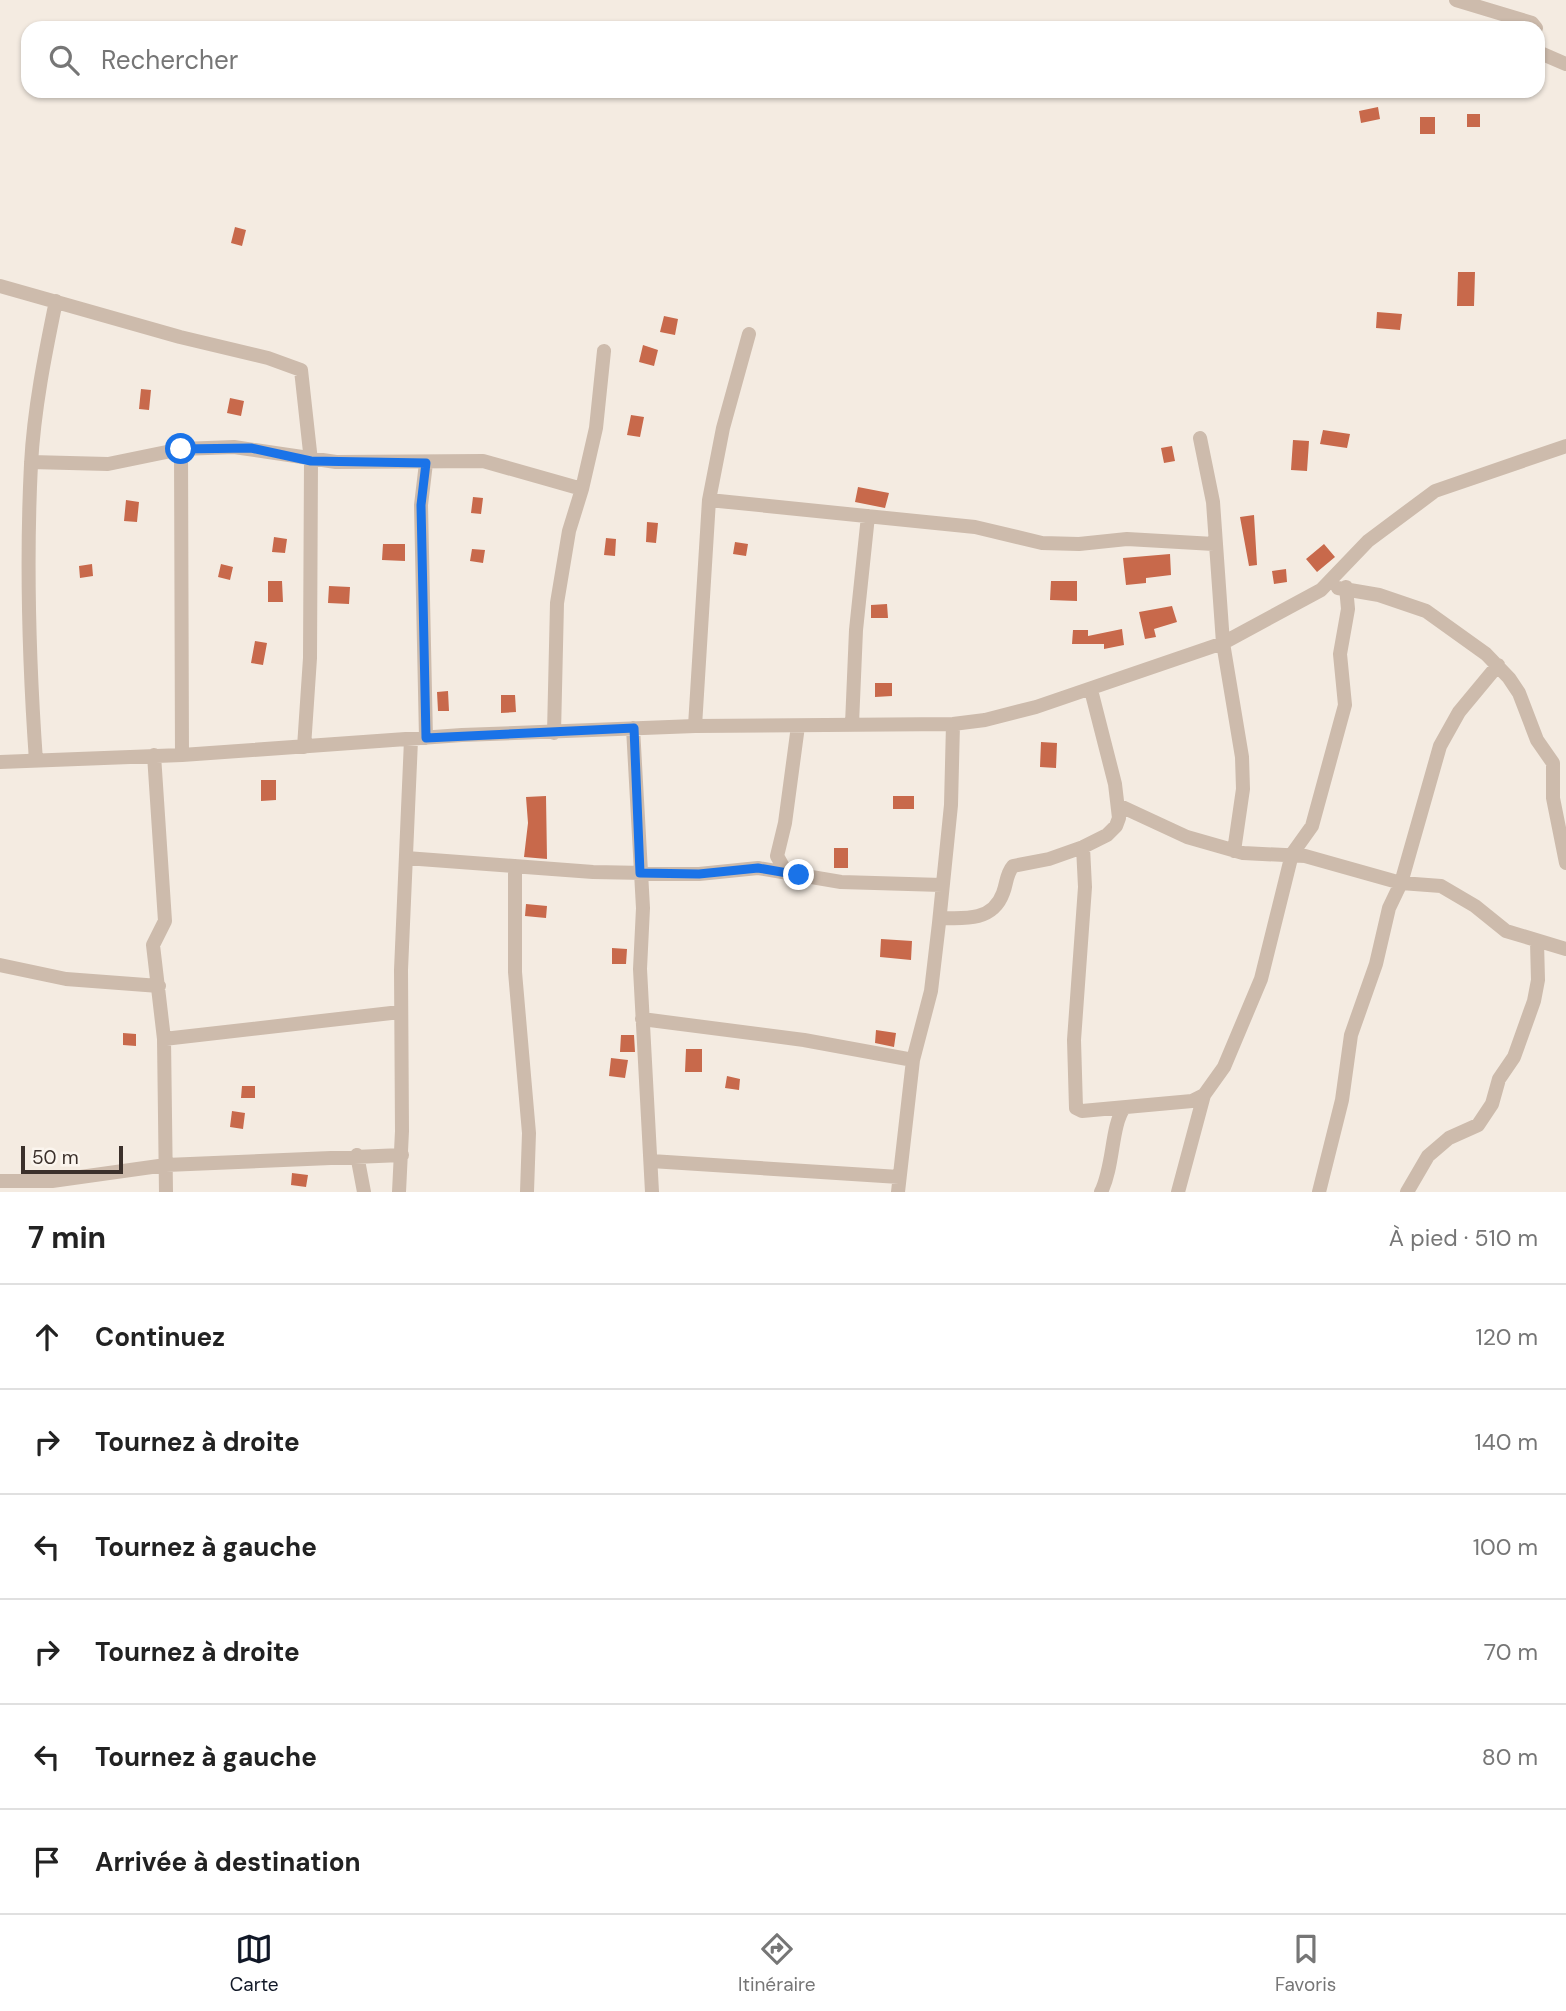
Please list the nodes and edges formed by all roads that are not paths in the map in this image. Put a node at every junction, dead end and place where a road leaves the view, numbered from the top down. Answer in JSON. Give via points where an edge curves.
{"nodes":[{"id":1,"x":1456,"y":0,"type":"edge"},
{"id":2,"x":1525,"y":21,"type":"edge"},
{"id":3,"x":1545,"y":55,"type":"edge"},
{"id":4,"x":1566,"y":64,"type":"edge"},
{"id":5,"x":0,"y":286,"type":"edge"},
{"id":6,"x":56,"y":301,"type":"junction"},
{"id":7,"x":749,"y":334,"type":"dead end"},
{"id":8,"x":604,"y":351,"type":"dead end"},
{"id":9,"x":1200,"y":438,"type":"dead end"},
{"id":10,"x":1566,"y":446,"type":"edge"},
{"id":11,"x":181,"y":449,"type":"junction"},
{"id":12,"x":311,"y":461,"type":"junction"},
{"id":13,"x":31,"y":462,"type":"junction"},
{"id":14,"x":426,"y":463,"type":"junction"},
{"id":15,"x":582,"y":489,"type":"junction"},
{"id":16,"x":709,"y":500,"type":"junction"},
{"id":17,"x":868,"y":516,"type":"junction"},
{"id":18,"x":1214,"y":544,"type":"junction"},
{"id":19,"x":1346,"y":587,"type":"junction"},
{"id":20,"x":1321,"y":590,"type":"junction"},
{"id":21,"x":1223,"y":643,"type":"junction"},
{"id":22,"x":1498,"y":665,"type":"junction"},
{"id":23,"x":1091,"y":690,"type":"junction"},
{"id":24,"x":953,"y":723,"type":"junction"},
{"id":25,"x":852,"y":724,"type":"junction"},
{"id":26,"x":695,"y":726,"type":"junction"},
{"id":27,"x":798,"y":726,"type":"junction"},
{"id":28,"x":634,"y":728,"type":"junction"},
{"id":29,"x":554,"y":733,"type":"junction"},
{"id":30,"x":419,"y":739,"type":"junction"},
{"id":31,"x":304,"y":747,"type":"junction"},
{"id":32,"x":154,"y":755,"type":"junction"},
{"id":33,"x":182,"y":755,"type":"junction"},
{"id":34,"x":36,"y":761,"type":"junction"},
{"id":35,"x":0,"y":762,"type":"edge"},
{"id":36,"x":1118,"y":805,"type":"junction"},
{"id":37,"x":1083,"y":847,"type":"junction"},
{"id":38,"x":1234,"y":851,"type":"junction"},
{"id":39,"x":1292,"y":854,"type":"junction"},
{"id":40,"x":777,"y":856,"type":"junction"},
{"id":41,"x":406,"y":858,"type":"junction"},
{"id":42,"x":1566,"y":863,"type":"edge"},
{"id":43,"x":515,"y":866,"type":"junction"},
{"id":44,"x":758,"y":868,"type":"junction"},
{"id":45,"x":786,"y":872,"type":"junction"},
{"id":46,"x":640,"y":873,"type":"junction"},
{"id":47,"x":1401,"y":883,"type":"junction"},
{"id":48,"x":942,"y":885,"type":"junction"},
{"id":49,"x":940,"y":918,"type":"junction"},
{"id":50,"x":1537,"y":942,"type":"junction"},
{"id":51,"x":1566,"y":949,"type":"edge"},
{"id":52,"x":0,"y":965,"type":"edge"},
{"id":53,"x":159,"y":985,"type":"junction"},
{"id":54,"x":400,"y":1012,"type":"junction"},
{"id":55,"x":642,"y":1019,"type":"junction"},
{"id":56,"x":164,"y":1040,"type":"junction"},
{"id":57,"x":913,"y":1060,"type":"junction"},
{"id":58,"x":1204,"y":1095,"type":"junction"},
{"id":59,"x":1124,"y":1108,"type":"junction"},
{"id":60,"x":357,"y":1155,"type":"junction"},
{"id":61,"x":401,"y":1155,"type":"junction"},
{"id":62,"x":650,"y":1161,"type":"junction"},
{"id":63,"x":166,"y":1165,"type":"junction"},
{"id":64,"x":0,"y":1181,"type":"edge"},
{"id":65,"x":898,"y":1185,"type":"edge"},
{"id":66,"x":166,"y":1192,"type":"edge"},
{"id":67,"x":364,"y":1192,"type":"edge"},
{"id":68,"x":399,"y":1192,"type":"edge"},
{"id":69,"x":527,"y":1192,"type":"edge"},
{"id":70,"x":652,"y":1192,"type":"edge"},
{"id":71,"x":1101,"y":1192,"type":"edge"},
{"id":72,"x":1178,"y":1192,"type":"edge"},
{"id":73,"x":1319,"y":1192,"type":"edge"},
{"id":74,"x":1407,"y":1192,"type":"edge"}],
"edges":[{"from":1,"to":2,"type":"street"},
{"from":3,"to":4,"type":"street"},
{"from":5,"to":6,"type":"street"},
{"from":6,"to":12,"type":"street","via":[[302,370]]},
{"from":6,"to":13,"type":"street"},
{"from":7,"to":16,"type":"street"},
{"from":8,"to":15,"type":"street","via":[[596,428]]},
{"from":9,"to":18,"type":"street","via":[[1213,502]]},
{"from":10,"to":20,"type":"street","via":[[1452,484],[1419,500],[1368,541]]},
{"from":11,"to":12,"type":"street","via":[[251,448]]},
{"from":11,"to":13,"type":"street","via":[[108,464]]},
{"from":11,"to":33,"type":"street"},
{"from":12,"to":14,"type":"street"},
{"from":12,"to":31,"type":"street","via":[[310,658]]},
{"from":13,"to":34,"type":"street","via":[[29,612]]},
{"from":14,"to":15,"type":"street","via":[[483,461]]},
{"from":14,"to":30,"type":"street","via":[[421,505]]},
{"from":15,"to":29,"type":"street","via":[[556,603]]},
{"from":16,"to":17,"type":"street"},
{"from":16,"to":26,"type":"street"},
{"from":17,"to":18,"type":"street","via":[[975,527],[1042,543],[1127,539]]},
{"from":17,"to":25,"type":"street"},
{"from":18,"to":21,"type":"street"},
{"from":19,"to":20,"type":"street"},
{"from":19,"to":22,"type":"street","via":[[1426,611]]},
{"from":19,"to":39,"type":"street","via":[[1348,609],[1340,654],[1345,705],[1312,826]]},
{"from":20,"to":21,"type":"street"},
{"from":21,"to":23,"type":"street"},
{"from":21,"to":38,"type":"street","via":[[1242,757],[1243,789]]},
{"from":22,"to":42,"type":"street","via":[[1519,693],[1537,740],[1553,763],[1553,798]]},
{"from":22,"to":47,"type":"street","via":[[1459,712],[1440,746]]},
{"from":23,"to":24,"type":"street","via":[[1006,716]]},
{"from":23,"to":36,"type":"street"},
{"from":24,"to":25,"type":"street"},
{"from":24,"to":48,"type":"street","via":[[951,805]]},
{"from":25,"to":27,"type":"street"},
{"from":26,"to":27,"type":"street"},
{"from":26,"to":28,"type":"street"},
{"from":27,"to":40,"type":"street"},
{"from":28,"to":29,"type":"street"},
{"from":28,"to":46,"type":"street"},
{"from":29,"to":30,"type":"street"},
{"from":30,"to":31,"type":"street"},
{"from":30,"to":41,"type":"street"},
{"from":31,"to":33,"type":"street"},
{"from":32,"to":33,"type":"street"},
{"from":32,"to":34,"type":"street"},
{"from":32,"to":53,"type":"street","via":[[165,921],[153,940]]},
{"from":34,"to":35,"type":"street"},
{"from":36,"to":37,"type":"street","via":[[1116,827]]},
{"from":36,"to":38,"type":"street","via":[[1187,837]]},
{"from":37,"to":49,"type":"street","via":[[1013,866],[998,904],[988,914]]},
{"from":37,"to":59,"type":"street","via":[[1074,1102],[1082,1111]]},
{"from":38,"to":39,"type":"street","via":[[1258,856]]},
{"from":39,"to":47,"type":"street"},
{"from":39,"to":58,"type":"street","via":[[1261,979],[1224,1067]]},
{"from":40,"to":44,"type":"street"},
{"from":40,"to":45,"type":"street"},
{"from":41,"to":43,"type":"street"},
{"from":41,"to":54,"type":"street"},
{"from":43,"to":46,"type":"street"},
{"from":43,"to":69,"type":"street","via":[[515,972],[529,1133]]},
{"from":44,"to":45,"type":"street"},
{"from":44,"to":46,"type":"street"},
{"from":45,"to":48,"type":"street","via":[[841,882]]},
{"from":46,"to":55,"type":"street"},
{"from":47,"to":50,"type":"street","via":[[1441,886],[1506,931]]},
{"from":47,"to":73,"type":"street","via":[[1389,908],[1376,964],[1351,1035],[1342,1100]]},
{"from":48,"to":49,"type":"street"},
{"from":49,"to":57,"type":"street","via":[[931,991]]},
{"from":50,"to":51,"type":"street"},
{"from":50,"to":74,"type":"street","via":[[1534,1001],[1492,1104],[1478,1125],[1449,1138],[1428,1156]]},
{"from":52,"to":53,"type":"street","via":[[66,979]]},
{"from":53,"to":56,"type":"street"},
{"from":54,"to":56,"type":"street"},
{"from":54,"to":61,"type":"street"},
{"from":55,"to":57,"type":"street"},
{"from":55,"to":62,"type":"street"},
{"from":56,"to":63,"type":"street"},
{"from":57,"to":65,"type":"street"},
{"from":58,"to":59,"type":"street","via":[[1180,1104]]},
{"from":58,"to":72,"type":"street"},
{"from":59,"to":71,"type":"street","via":[[1117,1120],[1114,1154]]},
{"from":60,"to":61,"type":"street"},
{"from":60,"to":63,"type":"street"},
{"from":60,"to":67,"type":"street"},
{"from":61,"to":68,"type":"street"},
{"from":62,"to":65,"type":"street"},
{"from":62,"to":70,"type":"street"},
{"from":63,"to":64,"type":"street","via":[[52,1181]]},
{"from":63,"to":66,"type":"street"}]}
